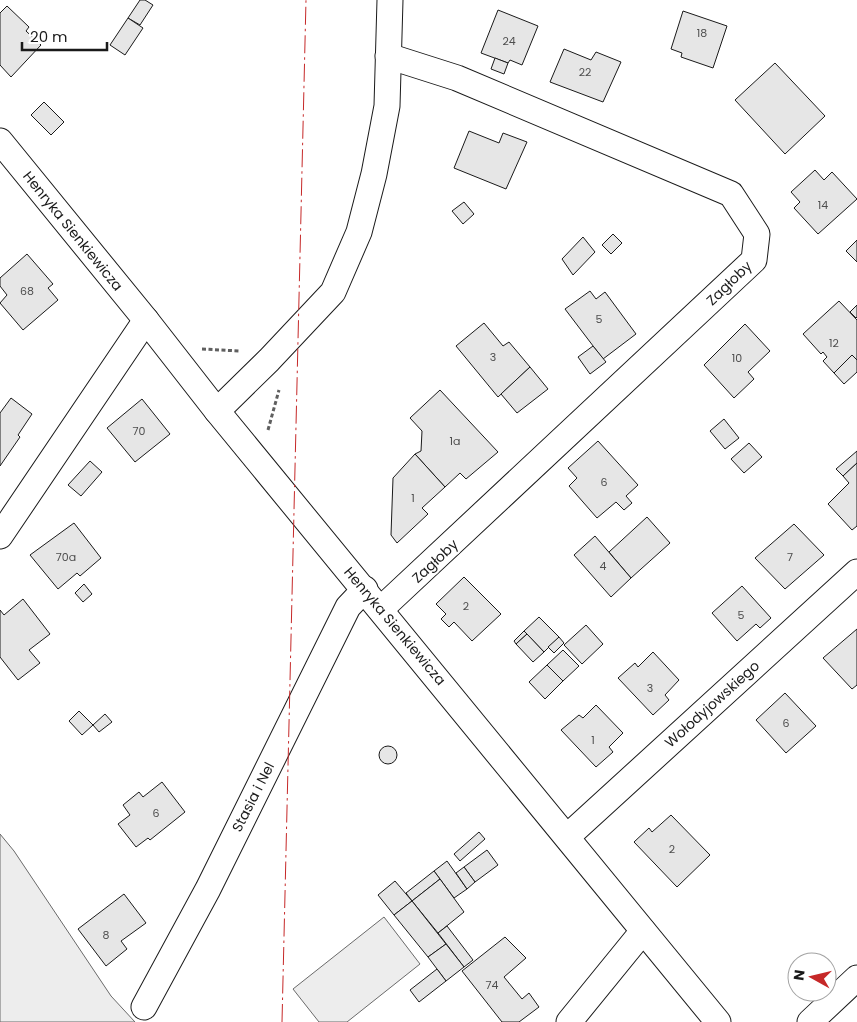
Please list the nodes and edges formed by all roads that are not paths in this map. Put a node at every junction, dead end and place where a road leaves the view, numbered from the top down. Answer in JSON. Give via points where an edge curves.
{"nodes":[{"id":1,"x":390,"y":0,"type":"edge"},
{"id":2,"x":388,"y":56,"type":"junction"},
{"id":3,"x":0,"y":141,"type":"edge"},
{"id":4,"x":146,"y":320,"type":"junction"},
{"id":5,"x":216,"y":411,"type":"junction"},
{"id":6,"x":0,"y":536,"type":"edge"},
{"id":7,"x":857,"y":572,"type":"edge"},
{"id":8,"x":365,"y":590,"type":"junction"},
{"id":9,"x":381,"y":609,"type":"junction"},
{"id":10,"x":568,"y":836,"type":"junction"},
{"id":11,"x":643,"y":931,"type":"junction"},
{"id":12,"x":857,"y":978,"type":"edge"},
{"id":13,"x":144,"y":1007,"type":"dead end"},
{"id":14,"x":569,"y":1022,"type":"edge"},
{"id":15,"x":718,"y":1022,"type":"edge"},
{"id":16,"x":810,"y":1022,"type":"edge"}],
"edges":[{"from":1,"to":2,"type":"street"},
{"from":2,"to":5,"type":"street","via":[[387,106],[374,174],[359,232],[333,292]]},
{"from":2,"to":9,"type":"street","name":"Zagłoby","via":[[457,78],[731,194],[758,234],[754,260]]},
{"from":3,"to":4,"type":"street","name":"Henryka Sienkiewicza"},
{"from":4,"to":5,"type":"street","name":"Henryka Sienkiewicza"},
{"from":4,"to":6,"type":"street"},
{"from":5,"to":8,"type":"street","name":"Henryka Sienkiewicza"},
{"from":7,"to":10,"type":"street","name":"Wołodyjowskiego"},
{"from":8,"to":9,"type":"street","name":"Henryka Sienkiewicza"},
{"from":8,"to":13,"type":"street","name":"Stasia i Nel","via":[[348,607],[208,888]]},
{"from":9,"to":10,"type":"street","name":"Henryka Sienkiewicza"},
{"from":10,"to":11,"type":"street","name":"Henryka Sienkiewicza"},
{"from":11,"to":14,"type":"street"},
{"from":11,"to":15,"type":"street","name":"Henryka Sienkiewicza"},
{"from":12,"to":16,"type":"street"}]}
